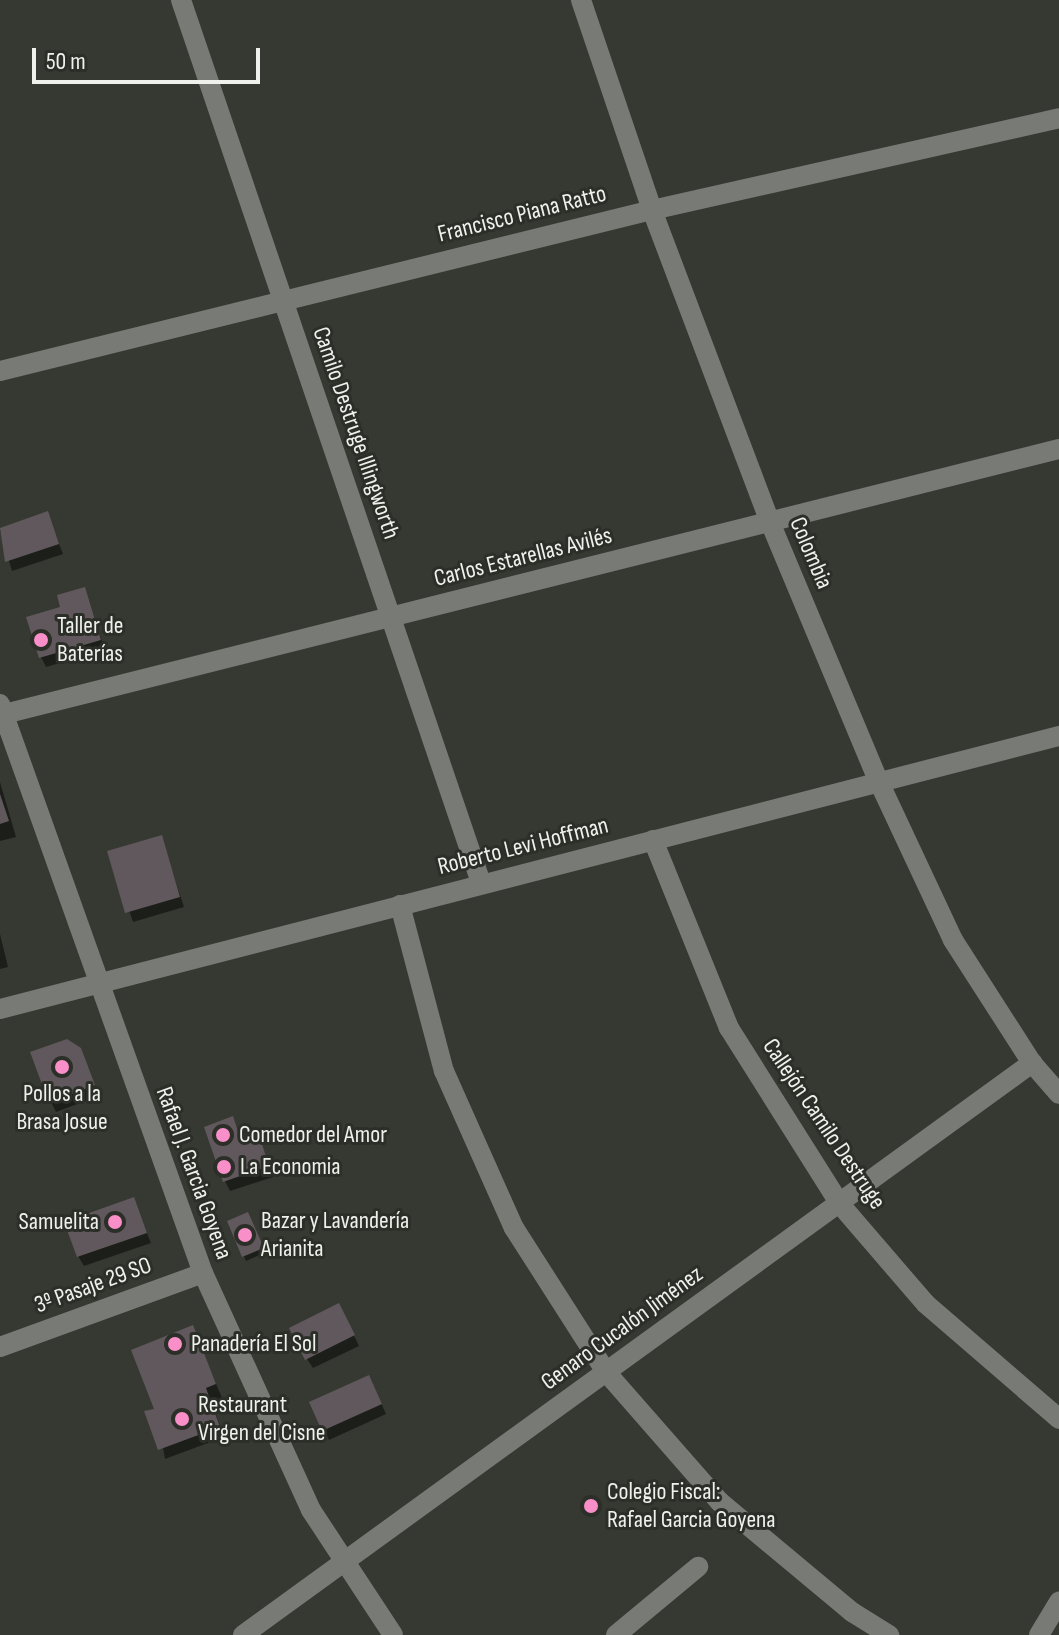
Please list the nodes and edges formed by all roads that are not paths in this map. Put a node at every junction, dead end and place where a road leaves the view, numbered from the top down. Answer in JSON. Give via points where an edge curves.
{"nodes":[{"id":1,"x":181,"y":0,"type":"edge"},
{"id":2,"x":581,"y":0,"type":"edge"},
{"id":3,"x":1059,"y":118,"type":"edge"},
{"id":4,"x":652,"y":210,"type":"junction"},
{"id":5,"x":282,"y":298,"type":"junction"},
{"id":6,"x":0,"y":371,"type":"edge"},
{"id":7,"x":1059,"y":449,"type":"edge"},
{"id":8,"x":770,"y":522,"type":"junction"},
{"id":9,"x":391,"y":617,"type":"junction"},
{"id":10,"x":1,"y":711,"type":"edge"},
{"id":11,"x":1059,"y":736,"type":"edge"},
{"id":12,"x":879,"y":782,"type":"junction"},
{"id":13,"x":653,"y":840,"type":"junction"},
{"id":14,"x":481,"y":883,"type":"junction"},
{"id":15,"x":400,"y":905,"type":"junction"},
{"id":16,"x":96,"y":982,"type":"junction"},
{"id":17,"x":0,"y":1009,"type":"edge"},
{"id":18,"x":1032,"y":1063,"type":"junction"},
{"id":19,"x":1059,"y":1094,"type":"edge"},
{"id":20,"x":839,"y":1203,"type":"junction"},
{"id":21,"x":203,"y":1273,"type":"junction"},
{"id":22,"x":0,"y":1347,"type":"edge"},
{"id":23,"x":606,"y":1372,"type":"junction"},
{"id":24,"x":1059,"y":1419,"type":"edge"},
{"id":25,"x":343,"y":1563,"type":"junction"},
{"id":26,"x":698,"y":1567,"type":"dead end"},
{"id":27,"x":1059,"y":1602,"type":"edge"},
{"id":28,"x":243,"y":1635,"type":"edge"},
{"id":29,"x":393,"y":1635,"type":"edge"},
{"id":30,"x":616,"y":1635,"type":"edge"},
{"id":31,"x":889,"y":1635,"type":"edge"},
{"id":32,"x":1039,"y":1635,"type":"edge"}],
"edges":[{"from":1,"to":5,"type":"street","name":"Camilo Destruge Illingworth"},
{"from":2,"to":4,"type":"street","name":"Colombia"},
{"from":3,"to":4,"type":"street","name":"Francisco Piana Ratto"},
{"from":4,"to":5,"type":"street","name":"Francisco Piana Ratto"},
{"from":4,"to":8,"type":"street","name":"Colombia"},
{"from":5,"to":6,"type":"street","name":"Francisco Piana Ratto"},
{"from":5,"to":9,"type":"street","name":"Camilo Destruge Illingworth"},
{"from":7,"to":8,"type":"street","name":"Carlos Estarellas Avilés"},
{"from":8,"to":9,"type":"street","name":"Carlos Estarellas Avilés"},
{"from":8,"to":12,"type":"street","name":"Colombia"},
{"from":9,"to":10,"type":"street","name":"Carlos Estarellas Avilés"},
{"from":9,"to":14,"type":"street","name":"Camilo Destruge Illingworth"},
{"from":10,"to":16,"type":"street","name":"Rafael J. Garcia Goyena"},
{"from":11,"to":12,"type":"street","name":"Roberto Levi Hoffman"},
{"from":12,"to":13,"type":"street","name":"Roberto Levi Hoffman"},
{"from":12,"to":18,"type":"street","name":"Colombia","via":[[953,940]]},
{"from":13,"to":14,"type":"street","name":"Roberto Levi Hoffman"},
{"from":13,"to":20,"type":"street","name":"Callejón Camilo Destruge","via":[[729,1028]]},
{"from":14,"to":15,"type":"street","name":"Roberto Levi Hoffman"},
{"from":15,"to":16,"type":"street","name":"Roberto Levi Hoffman"},
{"from":15,"to":23,"type":"street","via":[[451,1085],[514,1228]]},
{"from":16,"to":17,"type":"street","name":"Roberto Levi Hoffman"},
{"from":16,"to":21,"type":"street","name":"Rafael J. Garcia Goyena"},
{"from":18,"to":19,"type":"street","name":"Colombia"},
{"from":18,"to":20,"type":"street","name":"Genaro Cucalón Jiménez"},
{"from":20,"to":23,"type":"street","name":"Genaro Cucalón Jiménez"},
{"from":20,"to":24,"type":"street","name":"Callejón Camilo Destruge","via":[[926,1304]]},
{"from":21,"to":22,"type":"street","name":"3º Pasaje 29 SO"},
{"from":21,"to":25,"type":"street","name":"Rafael J. Garcia Goyena","via":[[311,1510]]},
{"from":23,"to":25,"type":"street","name":"Genaro Cucalón Jiménez"},
{"from":23,"to":31,"type":"street","via":[[720,1502],[852,1612]]},
{"from":25,"to":28,"type":"street","name":"Genaro Cucalón Jiménez"},
{"from":25,"to":29,"type":"street","name":"Rafael J. Garcia Goyena"},
{"from":26,"to":30,"type":"street"},
{"from":27,"to":32,"type":"street"}]}
